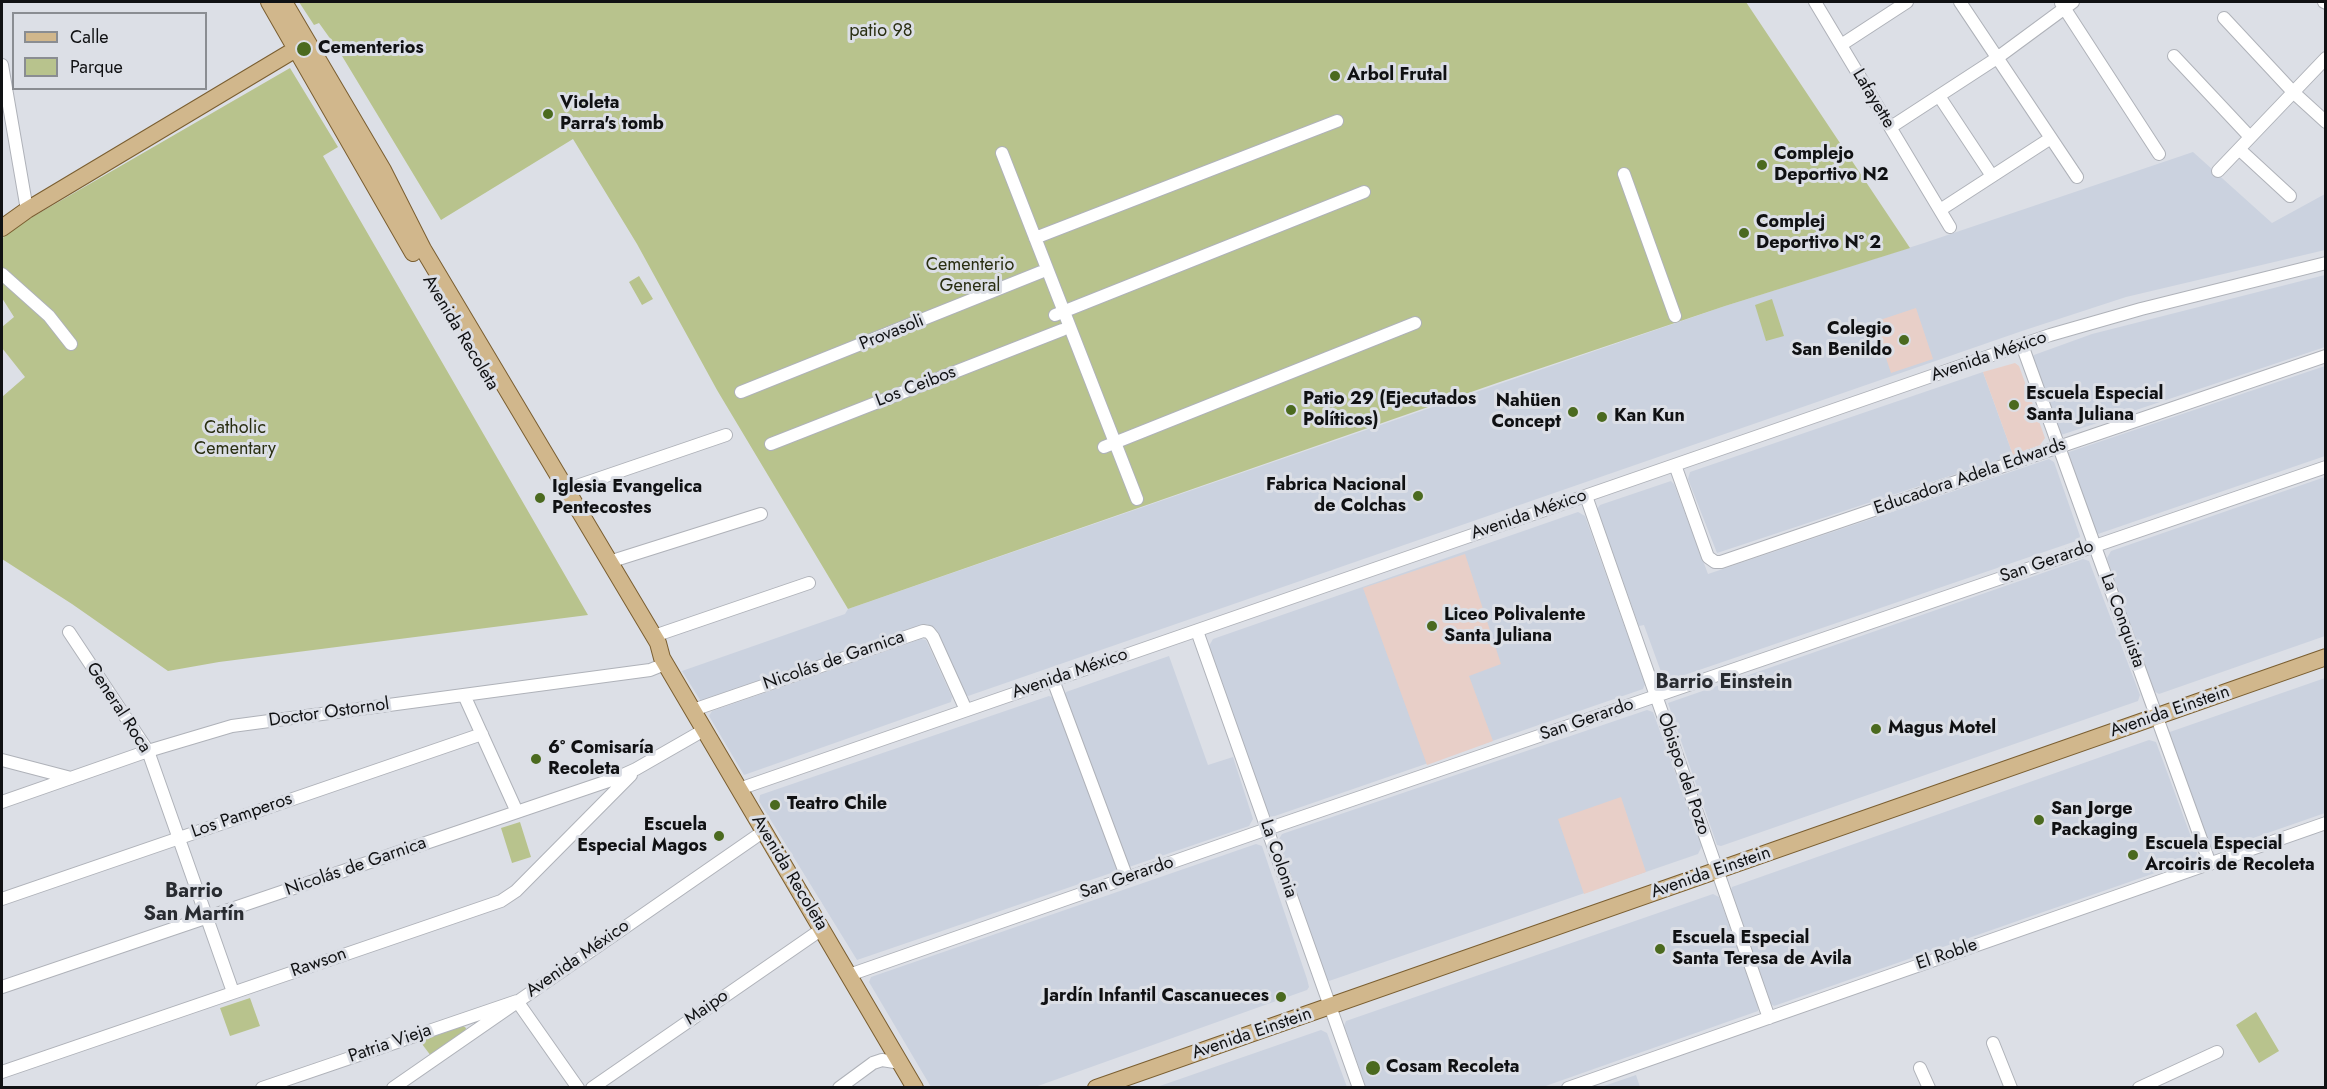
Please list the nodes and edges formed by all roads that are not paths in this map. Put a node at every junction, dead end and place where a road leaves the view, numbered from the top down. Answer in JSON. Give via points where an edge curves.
{"nodes":[{"id":1,"x":269,"y":2,"type":"edge"},
{"id":2,"x":284,"y":2,"type":"edge"},
{"id":3,"x":1815,"y":2,"type":"edge"},
{"id":4,"x":1907,"y":2,"type":"edge"},
{"id":5,"x":1960,"y":2,"type":"edge"},
{"id":6,"x":2066,"y":4,"type":"edge"},
{"id":7,"x":2224,"y":18,"type":"dead end"},
{"id":8,"x":1841,"y":45,"type":"junction"},
{"id":9,"x":302,"y":46,"type":"junction"},
{"id":10,"x":2174,"y":56,"type":"dead end"},
{"id":11,"x":1997,"y":58,"type":"junction"},
{"id":12,"x":2325,"y":58,"type":"edge"},
{"id":13,"x":2,"y":65,"type":"edge"},
{"id":14,"x":2293,"y":92,"type":"junction"},
{"id":15,"x":1939,"y":96,"type":"junction"},
{"id":16,"x":1337,"y":121,"type":"dead end"},
{"id":17,"x":2325,"y":122,"type":"edge"},
{"id":18,"x":1891,"y":127,"type":"junction"},
{"id":19,"x":2250,"y":137,"type":"junction"},
{"id":20,"x":2051,"y":138,"type":"junction"},
{"id":21,"x":2239,"y":149,"type":"junction"},
{"id":22,"x":1002,"y":153,"type":"dead end"},
{"id":23,"x":2159,"y":154,"type":"dead end"},
{"id":24,"x":2218,"y":171,"type":"dead end"},
{"id":25,"x":1624,"y":174,"type":"dead end"},
{"id":26,"x":1992,"y":176,"type":"junction"},
{"id":27,"x":2077,"y":177,"type":"dead end"},
{"id":28,"x":1365,"y":192,"type":"dead end"},
{"id":29,"x":2290,"y":196,"type":"dead end"},
{"id":30,"x":27,"y":210,"type":"junction"},
{"id":31,"x":1940,"y":210,"type":"junction"},
{"id":32,"x":1950,"y":227,"type":"dead end"},
{"id":33,"x":2,"y":228,"type":"edge"},
{"id":34,"x":1035,"y":238,"type":"junction"},
{"id":35,"x":2325,"y":263,"type":"edge"},
{"id":36,"x":1041,"y":273,"type":"dead end"},
{"id":37,"x":2,"y":274,"type":"edge"},
{"id":38,"x":1060,"y":314,"type":"junction"},
{"id":39,"x":1675,"y":316,"type":"dead end"},
{"id":40,"x":1415,"y":323,"type":"dead end"},
{"id":41,"x":1062,"y":330,"type":"dead end"},
{"id":42,"x":71,"y":344,"type":"dead end"},
{"id":43,"x":2022,"y":345,"type":"junction"},
{"id":44,"x":2325,"y":356,"type":"edge"},
{"id":45,"x":741,"y":392,"type":"dead end"},
{"id":46,"x":726,"y":435,"type":"dead end"},
{"id":47,"x":771,"y":444,"type":"dead end"},
{"id":48,"x":1110,"y":444,"type":"junction"},
{"id":49,"x":2059,"y":447,"type":"junction"},
{"id":50,"x":1675,"y":465,"type":"junction"},
{"id":51,"x":2325,"y":467,"type":"edge"},
{"id":52,"x":565,"y":490,"type":"junction"},
{"id":53,"x":1586,"y":496,"type":"junction"},
{"id":54,"x":1137,"y":499,"type":"dead end"},
{"id":55,"x":761,"y":514,"type":"dead end"},
{"id":56,"x":2095,"y":546,"type":"junction"},
{"id":57,"x":609,"y":562,"type":"junction"},
{"id":58,"x":809,"y":583,"type":"dead end"},
{"id":59,"x":1197,"y":631,"type":"junction"},
{"id":60,"x":69,"y":632,"type":"dead end"},
{"id":61,"x":654,"y":636,"type":"junction"},
{"id":62,"x":2325,"y":657,"type":"edge"},
{"id":63,"x":663,"y":661,"type":"junction"},
{"id":64,"x":1053,"y":680,"type":"junction"},
{"id":65,"x":464,"y":695,"type":"junction"},
{"id":66,"x":1656,"y":696,"type":"junction"},
{"id":67,"x":693,"y":710,"type":"junction"},
{"id":68,"x":966,"y":710,"type":"junction"},
{"id":69,"x":2156,"y":716,"type":"junction"},
{"id":70,"x":704,"y":730,"type":"junction"},
{"id":71,"x":482,"y":734,"type":"junction"},
{"id":72,"x":148,"y":751,"type":"junction"},
{"id":73,"x":2,"y":760,"type":"edge"},
{"id":74,"x":636,"y":770,"type":"junction"},
{"id":75,"x":72,"y":778,"type":"junction"},
{"id":76,"x":594,"y":786,"type":"junction"},
{"id":77,"x":739,"y":789,"type":"junction"},
{"id":78,"x":2,"y":802,"type":"edge"},
{"id":79,"x":604,"y":802,"type":"junction"},
{"id":80,"x":517,"y":812,"type":"junction"},
{"id":81,"x":2323,"y":824,"type":"edge"},
{"id":82,"x":1268,"y":829,"type":"junction"},
{"id":83,"x":764,"y":831,"type":"junction"},
{"id":84,"x":2325,"y":837,"type":"edge"},
{"id":85,"x":179,"y":838,"type":"junction"},
{"id":86,"x":2210,"y":864,"type":"junction"},
{"id":87,"x":1717,"y":871,"type":"junction"},
{"id":88,"x":1127,"y":878,"type":"junction"},
{"id":89,"x":2,"y":899,"type":"edge"},
{"id":90,"x":207,"y":917,"type":"junction"},
{"id":91,"x":822,"y":929,"type":"junction"},
{"id":92,"x":849,"y":975,"type":"junction"},
{"id":93,"x":2,"y":987,"type":"edge"},
{"id":94,"x":232,"y":992,"type":"junction"},
{"id":95,"x":517,"y":1002,"type":"junction"},
{"id":96,"x":1330,"y":1007,"type":"junction"},
{"id":97,"x":1768,"y":1018,"type":"junction"},
{"id":98,"x":886,"y":1038,"type":"junction"},
{"id":99,"x":1993,"y":1043,"type":"dead end"},
{"id":100,"x":2217,"y":1052,"type":"dead end"},
{"id":101,"x":873,"y":1063,"type":"junction"},
{"id":102,"x":901,"y":1063,"type":"junction"},
{"id":103,"x":1920,"y":1068,"type":"dead end"},
{"id":104,"x":2,"y":1072,"type":"edge"},
{"id":105,"x":266,"y":1087,"type":"edge"},
{"id":106,"x":393,"y":1088,"type":"edge"},
{"id":107,"x":578,"y":1088,"type":"edge"},
{"id":108,"x":592,"y":1088,"type":"edge"},
{"id":109,"x":838,"y":1088,"type":"edge"},
{"id":110,"x":915,"y":1088,"type":"edge"},
{"id":111,"x":1096,"y":1088,"type":"edge"},
{"id":112,"x":1359,"y":1088,"type":"edge"},
{"id":113,"x":1568,"y":1088,"type":"edge"},
{"id":114,"x":1929,"y":1088,"type":"edge"},
{"id":115,"x":2011,"y":1088,"type":"edge"},
{"id":116,"x":2139,"y":1088,"type":"edge"}],
"edges":[{"from":1,"to":9,"type":"main road","name":"Avenida Recoleta"},
{"from":2,"to":9,"type":"main road","name":"Avenida Recoleta"},
{"from":3,"to":8,"type":"street","name":"Lafayette"},
{"from":4,"to":8,"type":"street"},
{"from":5,"to":11,"type":"street"},
{"from":6,"to":11,"type":"street"},
{"from":6,"to":23,"type":"street"},
{"from":7,"to":14,"type":"street"},
{"from":8,"to":18,"type":"street","name":"Lafayette"},
{"from":9,"to":30,"type":"main road"},
{"from":9,"to":52,"type":"main road","name":"Avenida Recoleta","via":[[391,183],[423,249]]},
{"from":9,"to":63,"type":"main road","name":"Avenida Recoleta","via":[[413,254],[599,566],[650,648]]},
{"from":10,"to":19,"type":"street"},
{"from":11,"to":15,"type":"street"},
{"from":11,"to":20,"type":"street"},
{"from":12,"to":14,"type":"street"},
{"from":13,"to":30,"type":"street"},
{"from":14,"to":17,"type":"street"},
{"from":14,"to":19,"type":"street"},
{"from":15,"to":18,"type":"street"},
{"from":15,"to":26,"type":"street"},
{"from":16,"to":34,"type":"street"},
{"from":18,"to":31,"type":"street","name":"Lafayette"},
{"from":19,"to":21,"type":"street"},
{"from":20,"to":26,"type":"street"},
{"from":20,"to":27,"type":"street"},
{"from":21,"to":24,"type":"street"},
{"from":21,"to":29,"type":"street"},
{"from":22,"to":34,"type":"street"},
{"from":25,"to":39,"type":"street"},
{"from":26,"to":31,"type":"street"},
{"from":28,"to":38,"type":"street"},
{"from":30,"to":33,"type":"main road"},
{"from":31,"to":32,"type":"street","name":"Lafayette"},
{"from":34,"to":38,"type":"street"},
{"from":35,"to":43,"type":"street","name":"Avenida México","via":[[2110,317]]},
{"from":36,"to":45,"type":"street","name":"Provasoli"},
{"from":37,"to":42,"type":"street","via":[[49,316]]},
{"from":38,"to":48,"type":"street"},
{"from":40,"to":48,"type":"street"},
{"from":41,"to":47,"type":"street","name":"Los Ceibos"},
{"from":43,"to":49,"type":"street","name":"La Conquista"},
{"from":43,"to":50,"type":"street","name":"Avenida México"},
{"from":44,"to":49,"type":"street","name":"Educadora Adela Edwards"},
{"from":46,"to":52,"type":"street"},
{"from":48,"to":54,"type":"street"},
{"from":49,"to":50,"type":"street","name":"Educadora Adela Edwards","via":[[1718,562],[1708,557]]},
{"from":49,"to":56,"type":"street","name":"La Conquista"},
{"from":50,"to":53,"type":"street","name":"Avenida México"},
{"from":51,"to":56,"type":"street","name":"San Gerardo"},
{"from":52,"to":57,"type":"main road","name":"Avenida Recoleta"},
{"from":53,"to":59,"type":"street","name":"Avenida México"},
{"from":53,"to":66,"type":"street","name":"Obispo del Pozo"},
{"from":55,"to":57,"type":"street"},
{"from":56,"to":66,"type":"street","name":"San Gerardo"},
{"from":56,"to":69,"type":"street","name":"La Conquista"},
{"from":57,"to":61,"type":"main road","name":"Avenida Recoleta"},
{"from":58,"to":61,"type":"street"},
{"from":59,"to":64,"type":"street","name":"Avenida México"},
{"from":59,"to":82,"type":"street","name":"La Colonia"},
{"from":60,"to":72,"type":"street","name":"General Roca"},
{"from":61,"to":63,"type":"main road","name":"Avenida Recoleta"},
{"from":62,"to":69,"type":"main road","name":"Avenida Einstein"},
{"from":63,"to":65,"type":"street","name":"Doctor Ostornol","via":[[650,670]]},
{"from":63,"to":67,"type":"main road","name":"Avenida Recoleta"},
{"from":64,"to":68,"type":"street","name":"Avenida México"},
{"from":64,"to":88,"type":"street"},
{"from":65,"to":71,"type":"street"},
{"from":65,"to":72,"type":"street","name":"Doctor Ostornol","via":[[232,726]]},
{"from":66,"to":82,"type":"street","name":"San Gerardo"},
{"from":66,"to":87,"type":"street","name":"Obispo del Pozo"},
{"from":67,"to":68,"type":"street","name":"Nicolás de Garnica","via":[[923,631],[933,637]]},
{"from":67,"to":70,"type":"main road","name":"Avenida Recoleta"},
{"from":68,"to":77,"type":"street","name":"Avenida México"},
{"from":69,"to":86,"type":"street","name":"La Conquista"},
{"from":69,"to":87,"type":"main road","name":"Avenida Einstein"},
{"from":70,"to":74,"type":"street","name":"Nicolás de Garnica"},
{"from":70,"to":77,"type":"main road","name":"Avenida Recoleta"},
{"from":71,"to":80,"type":"street"},
{"from":71,"to":85,"type":"street","name":"Los Pamperos"},
{"from":72,"to":75,"type":"street","name":"Doctor Ostornol"},
{"from":72,"to":85,"type":"street","name":"General Roca"},
{"from":73,"to":75,"type":"street"},
{"from":74,"to":76,"type":"street","name":"Nicolás de Garnica"},
{"from":74,"to":79,"type":"street","name":"Rawson"},
{"from":75,"to":78,"type":"street","name":"Doctor Ostornol"},
{"from":76,"to":79,"type":"street"},
{"from":76,"to":80,"type":"street","name":"Nicolás de Garnica"},
{"from":77,"to":83,"type":"main road","name":"Avenida Recoleta"},
{"from":79,"to":94,"type":"street","name":"Rawson","via":[[516,891],[501,901]]},
{"from":80,"to":90,"type":"street","name":"Nicolás de Garnica"},
{"from":81,"to":84,"type":"street"},
{"from":81,"to":86,"type":"street","name":"El Roble"},
{"from":82,"to":88,"type":"street","name":"San Gerardo"},
{"from":82,"to":96,"type":"street","name":"La Colonia"},
{"from":83,"to":91,"type":"main road","name":"Avenida Recoleta"},
{"from":83,"to":95,"type":"street","name":"Avenida México"},
{"from":85,"to":89,"type":"street","name":"Los Pamperos"},
{"from":85,"to":90,"type":"street","name":"General Roca"},
{"from":86,"to":97,"type":"street","name":"El Roble"},
{"from":87,"to":96,"type":"main road","name":"Avenida Einstein"},
{"from":87,"to":97,"type":"street","name":"Obispo del Pozo"},
{"from":88,"to":92,"type":"street","name":"San Gerardo"},
{"from":90,"to":93,"type":"street","name":"Nicolás de Garnica"},
{"from":90,"to":94,"type":"street","name":"General Roca"},
{"from":91,"to":92,"type":"main road","name":"Avenida Recoleta"},
{"from":91,"to":108,"type":"street","name":"Maipo"},
{"from":92,"to":98,"type":"main road","name":"Avenida Recoleta"},
{"from":94,"to":104,"type":"street","name":"Rawson"},
{"from":95,"to":105,"type":"street","name":"Patria Vieja"},
{"from":95,"to":106,"type":"street","name":"Avenida México"},
{"from":95,"to":107,"type":"street"},
{"from":96,"to":111,"type":"main road","name":"Avenida Einstein"},
{"from":96,"to":112,"type":"street","name":"La Colonia"},
{"from":97,"to":113,"type":"street","name":"El Roble"},
{"from":98,"to":101,"type":"street"},
{"from":98,"to":102,"type":"main road","name":"Avenida Recoleta"},
{"from":99,"to":115,"type":"street"},
{"from":100,"to":116,"type":"street"},
{"from":101,"to":102,"type":"street"},
{"from":101,"to":109,"type":"street"},
{"from":102,"to":110,"type":"main road","name":"Avenida Recoleta"},
{"from":103,"to":114,"type":"street"}]}
